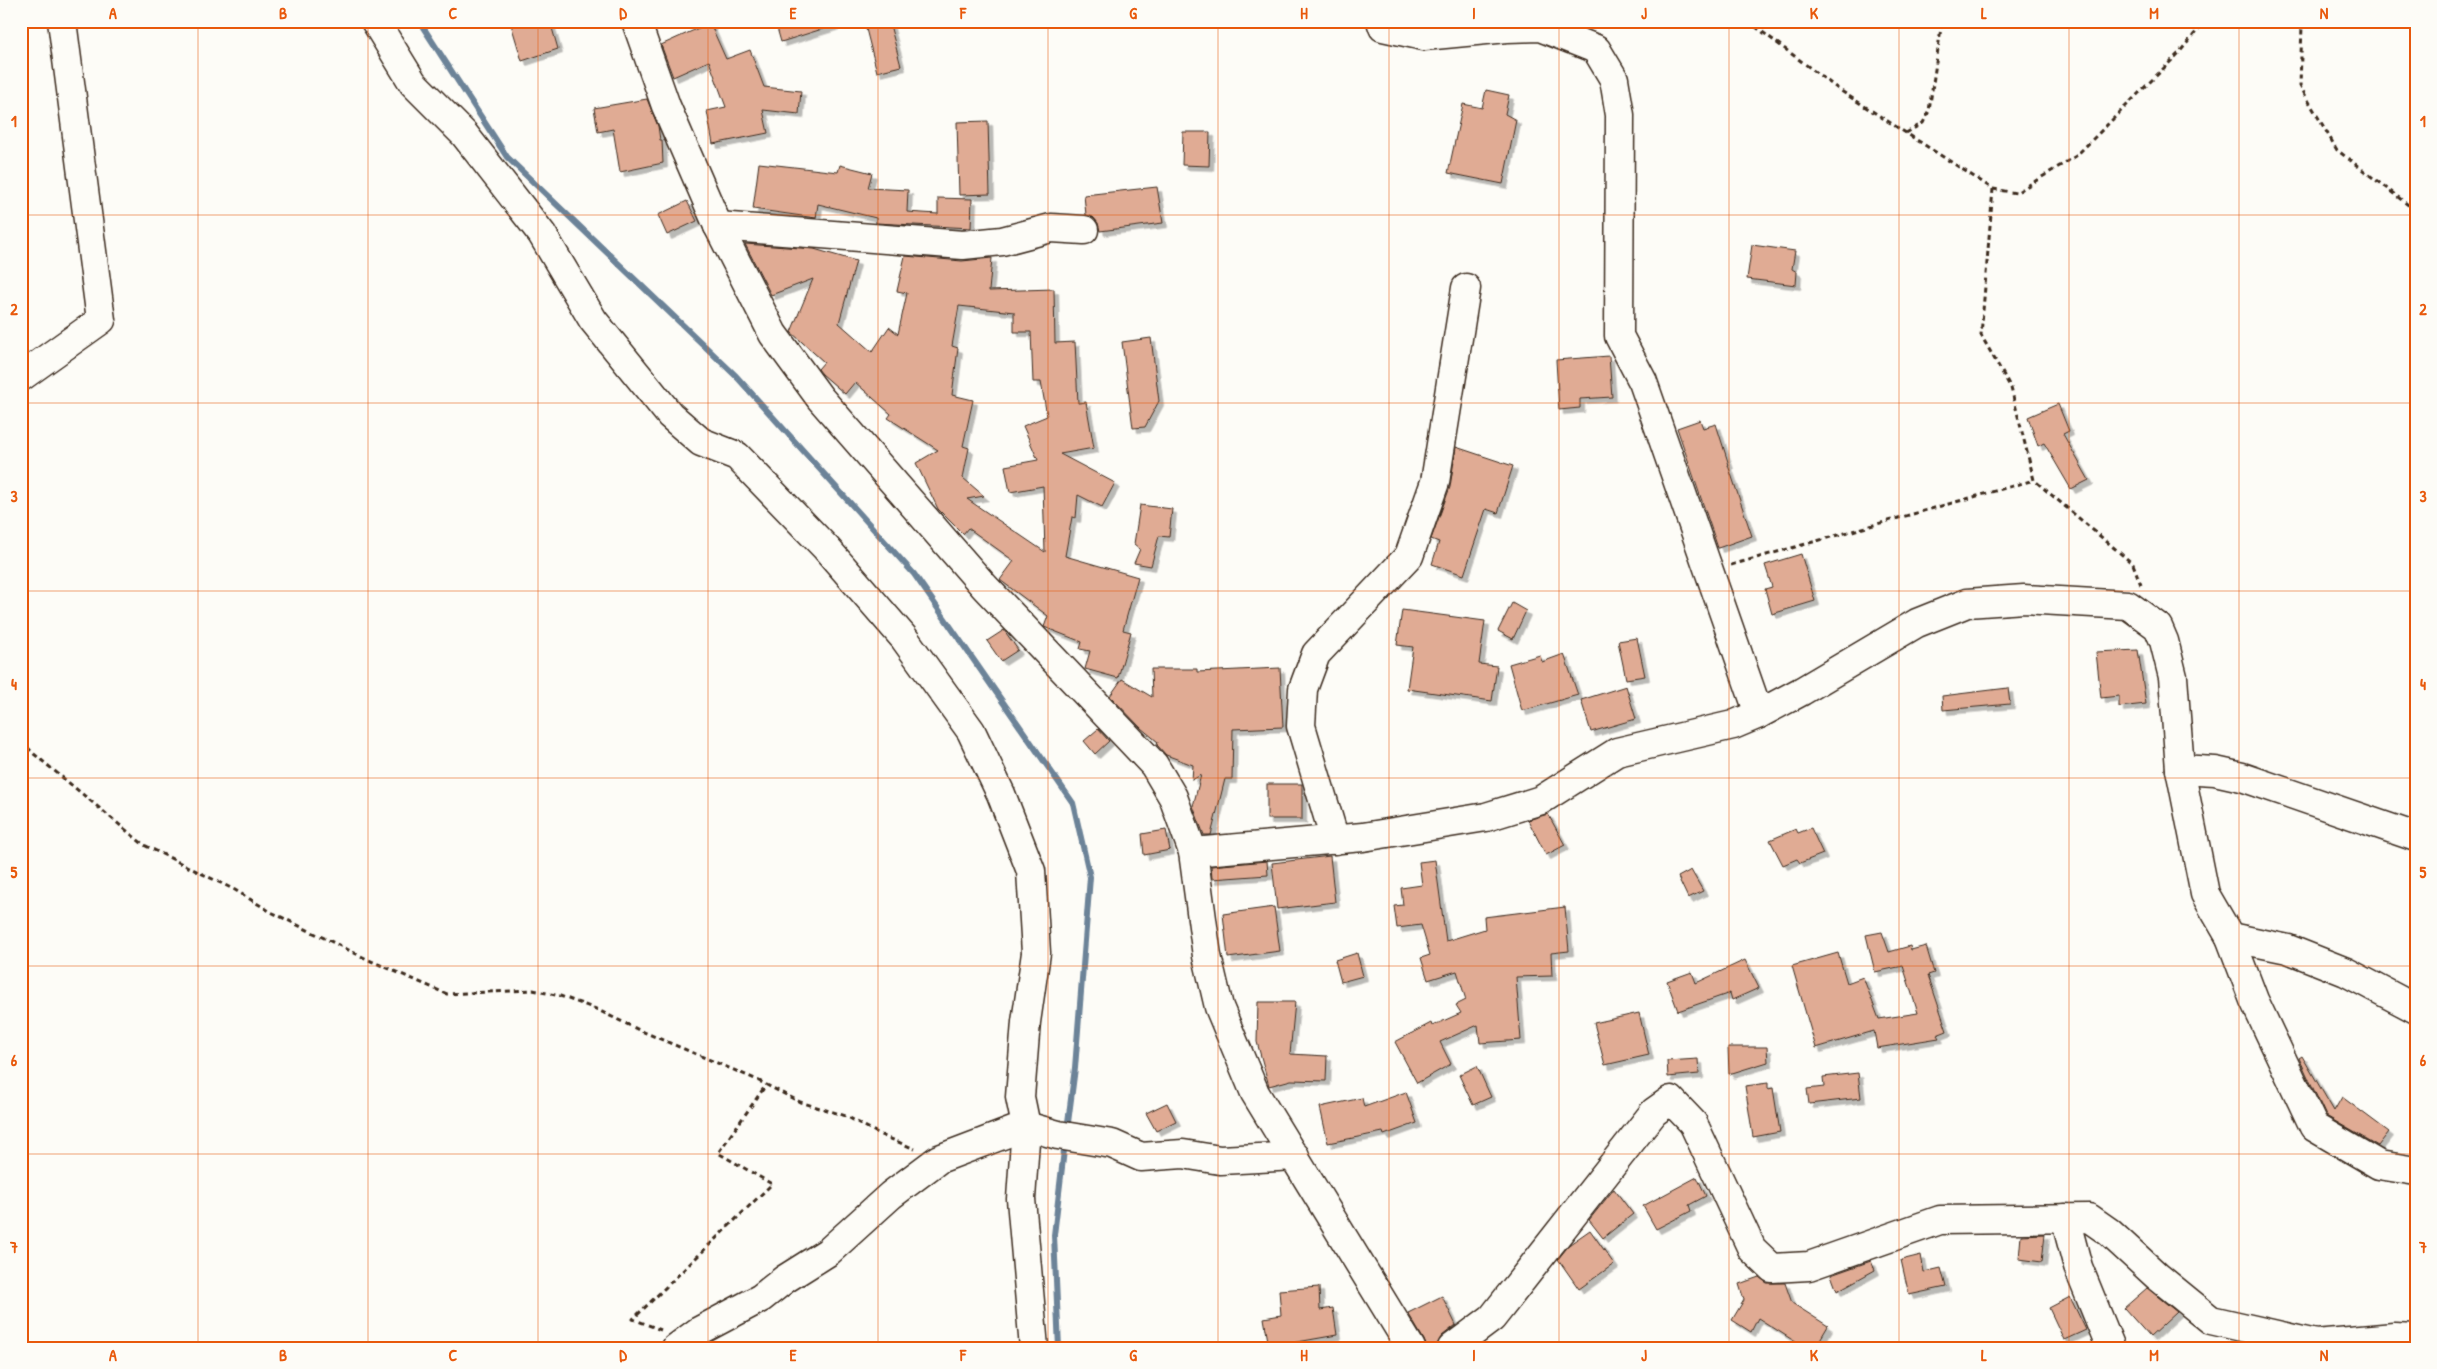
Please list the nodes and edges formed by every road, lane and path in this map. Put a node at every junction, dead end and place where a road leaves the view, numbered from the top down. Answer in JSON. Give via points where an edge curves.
{"nodes":[{"id":1,"x":62,"y":21,"type":"edge"},
{"id":2,"x":375,"y":21,"type":"edge"},
{"id":3,"x":636,"y":21,"type":"edge"},
{"id":4,"x":1380,"y":21,"type":"edge"},
{"id":5,"x":1748,"y":21,"type":"edge"},
{"id":6,"x":1942,"y":21,"type":"edge"},
{"id":7,"x":2205,"y":21,"type":"edge"},
{"id":8,"x":2300,"y":21,"type":"edge"},
{"id":9,"x":1906,"y":133,"type":"junction"},
{"id":10,"x":1994,"y":189,"type":"junction"},
{"id":11,"x":2416,"y":211,"type":"edge"},
{"id":12,"x":718,"y":226,"type":"junction"},
{"id":13,"x":1084,"y":230,"type":"dead end"},
{"id":14,"x":1466,"y":288,"type":"dead end"},
{"id":15,"x":21,"y":377,"type":"edge"},
{"id":16,"x":2034,"y":480,"type":"junction"},
{"id":17,"x":1710,"y":571,"type":"junction"},
{"id":18,"x":2144,"y":591,"type":"dead end"},
{"id":19,"x":1759,"y":714,"type":"junction"},
{"id":20,"x":21,"y":741,"type":"edge"},
{"id":21,"x":2180,"y":769,"type":"junction"},
{"id":22,"x":2416,"y":837,"type":"edge"},
{"id":23,"x":1335,"y":840,"type":"junction"},
{"id":24,"x":1193,"y":852,"type":"junction"},
{"id":25,"x":2230,"y":938,"type":"junction"},
{"id":26,"x":2416,"y":1008,"type":"edge"},
{"id":27,"x":766,"y":1085,"type":"junction"},
{"id":28,"x":1026,"y":1126,"type":"junction"},
{"id":29,"x":1295,"y":1156,"type":"junction"},
{"id":30,"x":939,"y":1159,"type":"junction"},
{"id":31,"x":2416,"y":1171,"type":"edge"},
{"id":32,"x":2065,"y":1218,"type":"junction"},
{"id":33,"x":2416,"y":1338,"type":"edge"},
{"id":34,"x":681,"y":1344,"type":"edge"},
{"id":35,"x":1034,"y":1348,"type":"edge"},
{"id":36,"x":1411,"y":1348,"type":"edge"},
{"id":37,"x":1452,"y":1348,"type":"edge"},
{"id":38,"x":2111,"y":1348,"type":"edge"}],
"edges":[{"from":1,"to":15,"type":"street","via":[[101,320]]},
{"from":2,"to":28,"type":"street","via":[[413,83],[464,134],[542,234],[594,320],[670,415],[701,442],[736,456],[826,548],[904,638],[971,731],[1001,794],[1031,871],[1036,953],[1020,1097]]},
{"from":3,"to":12,"type":"street","via":[[666,106]]},
{"from":4,"to":17,"type":"street","via":[[1383,27],[1424,36],[1540,27],[1596,49],[1614,79],[1620,115],[1619,336],[1643,382]]},
{"from":5,"to":9,"type":"path","via":[[1838,90]]},
{"from":6,"to":9,"type":"path","via":[[1929,111],[1923,123]]},
{"from":7,"to":10,"type":"path","via":[[2178,54],[2076,156],[2016,193]]},
{"from":8,"to":11,"type":"path","via":[[2300,86],[2337,150]]},
{"from":9,"to":10,"type":"path"},
{"from":10,"to":16,"type":"path","via":[[1982,335],[2011,388]]},
{"from":12,"to":13,"type":"street","via":[[963,245],[1002,242],[1050,228]]},
{"from":12,"to":24,"type":"street","via":[[773,334],[820,398],[984,586],[1154,765],[1173,797]]},
{"from":14,"to":23,"type":"street","via":[[1435,482],[1409,556],[1316,654],[1304,689],[1301,726]]},
{"from":16,"to":17,"type":"path"},
{"from":16,"to":18,"type":"path","via":[[2133,564]]},
{"from":17,"to":19,"type":"street"},
{"from":19,"to":21,"type":"street","via":[[1917,623],[1967,604],[2024,599],[2128,606],[2158,627],[2164,641],[2173,677]]},
{"from":19,"to":23,"type":"street","via":[[1733,725],[1617,752],[1541,800],[1486,817]]},
{"from":20,"to":27,"type":"path","via":[[144,845],[369,960],[447,994],[533,990],[560,996]]},
{"from":21,"to":22,"type":"street","via":[[2215,771],[2242,778]]},
{"from":21,"to":25,"type":"street","via":[[2205,894]]},
{"from":23,"to":24,"type":"street"},
{"from":24,"to":29,"type":"street","via":[[1206,956],[1219,1007],[1255,1093]]},
{"from":25,"to":26,"type":"street","via":[[2288,948],[2346,972]]},
{"from":25,"to":31,"type":"street","via":[[2254,1000],[2314,1127],[2379,1165]]},
{"from":27,"to":30,"type":"path","via":[[800,1102],[846,1116],[881,1135]]},
{"from":27,"to":34,"type":"path","via":[[718,1153],[772,1184],[633,1319]]},
{"from":28,"to":29,"type":"street","via":[[1112,1144],[1141,1156],[1183,1154],[1220,1160]]},
{"from":28,"to":30,"type":"street"},
{"from":28,"to":35,"type":"street","via":[[1021,1199]]},
{"from":29,"to":36,"type":"street"},
{"from":30,"to":34,"type":"street","via":[[891,1195],[828,1252],[761,1298]]},
{"from":32,"to":33,"type":"street","via":[[2090,1218],[2211,1320],[2316,1344]]},
{"from":32,"to":37,"type":"street","via":[[1940,1220],[1810,1266],[1772,1268],[1752,1249],[1693,1123],[1671,1100],[1654,1112],[1492,1318]]},
{"from":32,"to":38,"type":"street","via":[[2078,1267]]}]}
